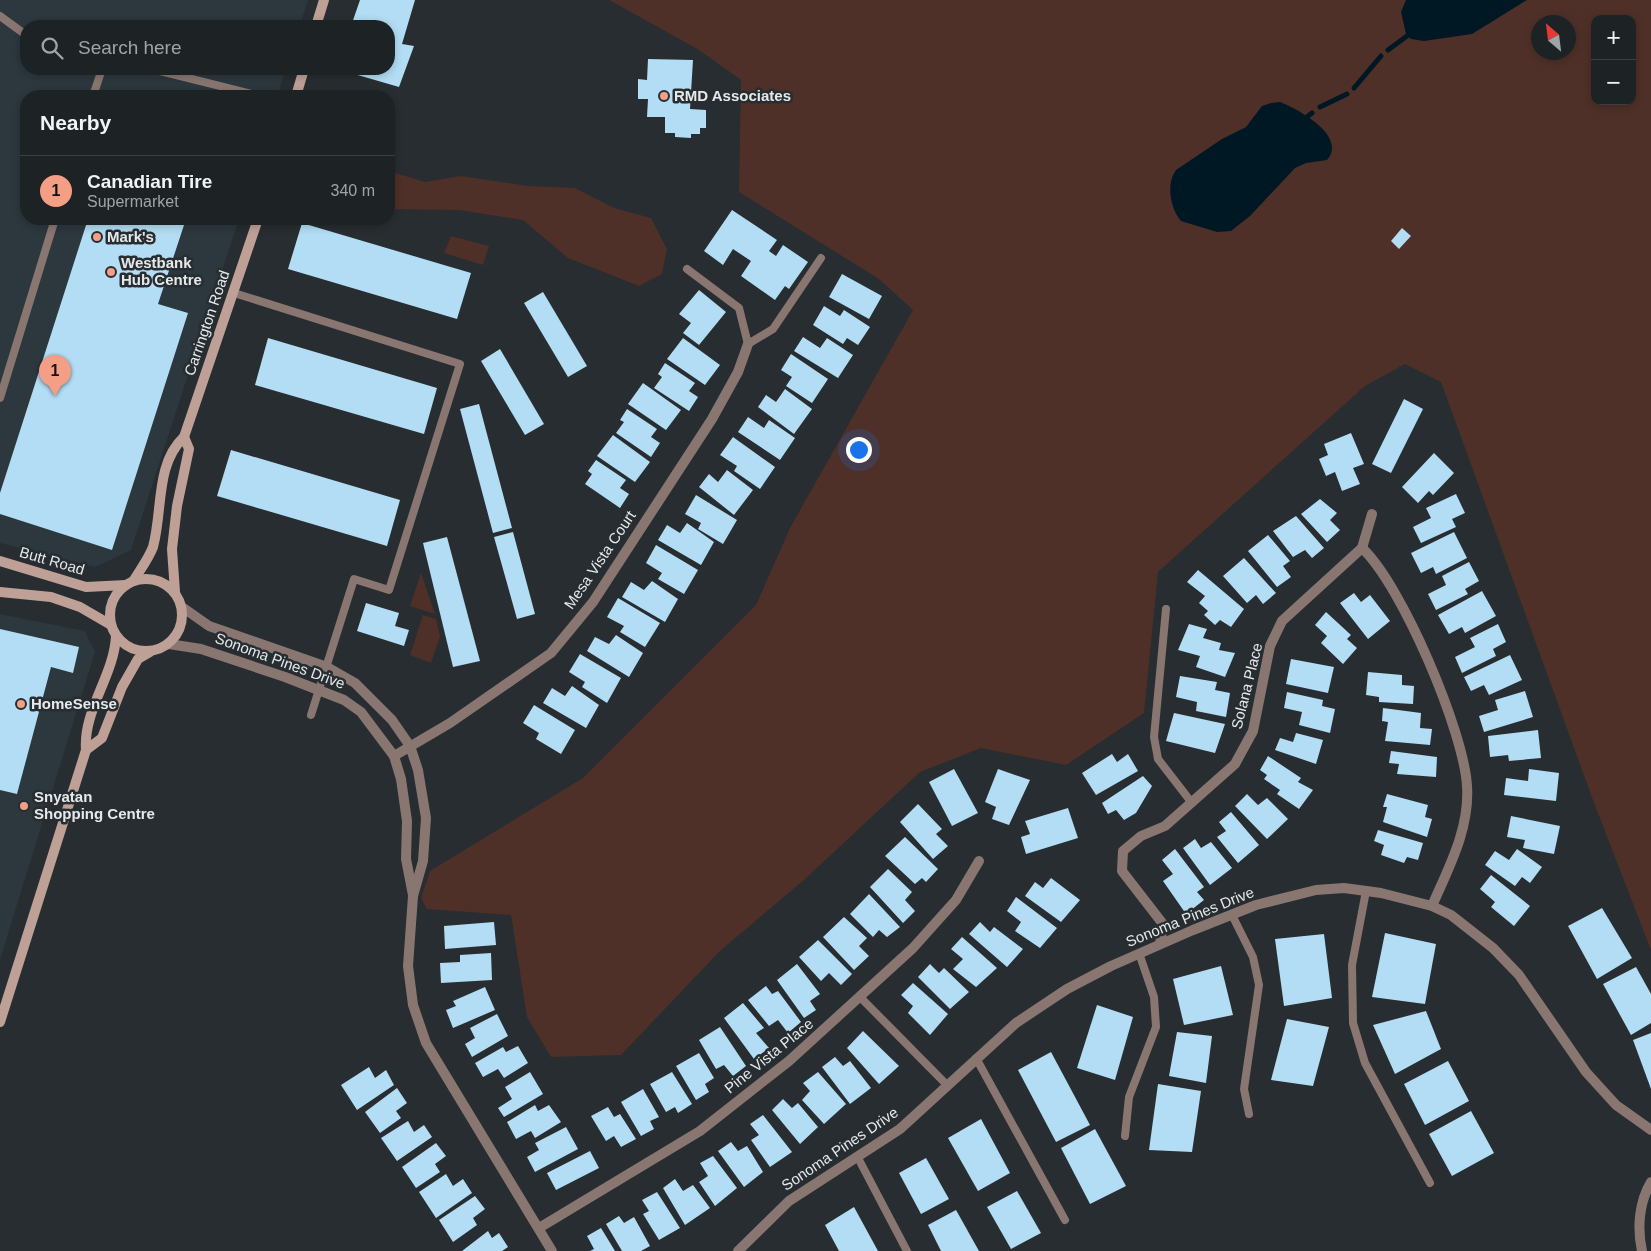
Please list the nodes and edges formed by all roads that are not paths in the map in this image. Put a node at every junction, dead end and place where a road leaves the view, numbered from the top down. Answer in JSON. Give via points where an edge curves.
{"nodes":[{"id":1,"x":324,"y":0,"type":"edge"},
{"id":2,"x":0,"y":16,"type":"edge"},
{"id":3,"x":318,"y":20,"type":"edge"},
{"id":4,"x":20,"y":31,"type":"edge"},
{"id":5,"x":100,"y":75,"type":"edge"},
{"id":6,"x":176,"y":75,"type":"edge"},
{"id":7,"x":302,"y":75,"type":"edge"},
{"id":8,"x":95,"y":90,"type":"edge"},
{"id":9,"x":236,"y":90,"type":"edge"},
{"id":10,"x":298,"y":90,"type":"edge"},
{"id":11,"x":53,"y":225,"type":"edge"},
{"id":12,"x":256,"y":225,"type":"edge"},
{"id":13,"x":821,"y":258,"type":"dead end"},
{"id":14,"x":687,"y":269,"type":"dead end"},
{"id":15,"x":234,"y":293,"type":"junction"},
{"id":16,"x":748,"y":344,"type":"junction"},
{"id":17,"x":0,"y":398,"type":"edge"},
{"id":18,"x":184,"y":437,"type":"junction"},
{"id":19,"x":1372,"y":514,"type":"dead end"},
{"id":20,"x":1362,"y":548,"type":"junction"},
{"id":21,"x":0,"y":561,"type":"edge"},
{"id":22,"x":130,"y":582,"type":"junction"},
{"id":23,"x":0,"y":592,"type":"edge"},
{"id":24,"x":175,"y":592,"type":"junction"},
{"id":25,"x":182,"y":607,"type":"junction"},
{"id":26,"x":1166,"y":609,"type":"dead end"},
{"id":27,"x":111,"y":625,"type":"junction"},
{"id":28,"x":116,"y":636,"type":"junction"},
{"id":29,"x":169,"y":644,"type":"junction"},
{"id":30,"x":152,"y":651,"type":"junction"},
{"id":31,"x":327,"y":667,"type":"junction"},
{"id":32,"x":320,"y":689,"type":"junction"},
{"id":33,"x":311,"y":715,"type":"dead end"},
{"id":34,"x":410,"y":746,"type":"junction"},
{"id":35,"x":86,"y":750,"type":"junction"},
{"id":36,"x":394,"y":756,"type":"junction"},
{"id":37,"x":1192,"y":804,"type":"junction"},
{"id":38,"x":979,"y":861,"type":"dead end"},
{"id":39,"x":1366,"y":891,"type":"junction"},
{"id":40,"x":413,"y":896,"type":"junction"},
{"id":41,"x":1432,"y":906,"type":"junction"},
{"id":42,"x":1232,"y":914,"type":"junction"},
{"id":43,"x":1160,"y":944,"type":"junction"},
{"id":44,"x":1139,"y":954,"type":"junction"},
{"id":45,"x":860,"y":997,"type":"junction"},
{"id":46,"x":0,"y":1022,"type":"edge"},
{"id":47,"x":976,"y":1058,"type":"junction"},
{"id":48,"x":948,"y":1086,"type":"junction"},
{"id":49,"x":1249,"y":1114,"type":"dead end"},
{"id":50,"x":1651,"y":1130,"type":"edge"},
{"id":51,"x":1125,"y":1136,"type":"dead end"},
{"id":52,"x":856,"y":1156,"type":"junction"},
{"id":53,"x":1651,"y":1182,"type":"edge"},
{"id":54,"x":1430,"y":1183,"type":"dead end"},
{"id":55,"x":1065,"y":1220,"type":"dead end"},
{"id":56,"x":538,"y":1228,"type":"junction"},
{"id":57,"x":552,"y":1251,"type":"edge"},
{"id":58,"x":738,"y":1251,"type":"edge"},
{"id":59,"x":907,"y":1251,"type":"edge"},
{"id":60,"x":1642,"y":1251,"type":"edge"}],
"edges":[{"from":1,"to":3,"type":"street"},
{"from":2,"to":4,"type":"lane"},
{"from":5,"to":8,"type":"lane"},
{"from":6,"to":9,"type":"lane"},
{"from":7,"to":10,"type":"street"},
{"from":11,"to":17,"type":"lane"},
{"from":12,"to":15,"type":"street","name":"Carrington Road"},
{"from":13,"to":16,"type":"lane","via":[[773,329]]},
{"from":14,"to":16,"type":"lane","via":[[739,308]]},
{"from":15,"to":18,"type":"street","name":"Carrington Road"},
{"from":15,"to":31,"type":"lane","via":[[460,364],[389,590],[354,579]]},
{"from":16,"to":34,"type":"street","name":"Mesa Vista Court","via":[[738,372],[712,418],[593,602],[552,653],[450,723]]},
{"from":18,"to":22,"type":"street","name":"Carrington Road","via":[[173,447],[161,488],[152,549]]},
{"from":18,"to":24,"type":"street","name":"Carrington Road","via":[[189,450],[172,549]]},
{"from":19,"to":20,"type":"street"},
{"from":20,"to":37,"type":"street","name":"Solana Place","via":[[1282,622],[1270,646],[1253,732],[1235,764]]},
{"from":20,"to":41,"type":"street","via":[[1375,559],[1406,613],[1432,670],[1460,746],[1467,787],[1462,835]]},
{"from":21,"to":22,"type":"street","name":"Butt Road","via":[[86,587]]},
{"from":22,"to":24,"type":"street","via":[[156,580]]},
{"from":22,"to":27,"type":"street","via":[[117,592],[112,602]]},
{"from":23,"to":27,"type":"street","via":[[51,597],[80,607]]},
{"from":24,"to":25,"type":"street"},
{"from":25,"to":29,"type":"street","via":[[180,627]]},
{"from":25,"to":31,"type":"street","name":"Sonoma Pines Drive","via":[[209,626]]},
{"from":26,"to":37,"type":"lane","via":[[1154,737],[1158,759]]},
{"from":27,"to":28,"type":"street"},
{"from":28,"to":30,"type":"street","via":[[132,649]]},
{"from":28,"to":35,"type":"street","via":[[115,652],[85,733]]},
{"from":29,"to":30,"type":"street"},
{"from":29,"to":32,"type":"street","name":"Sonoma Pines Drive","via":[[201,649]]},
{"from":30,"to":35,"type":"street","via":[[138,659],[122,688],[102,738]]},
{"from":31,"to":32,"type":"lane"},
{"from":31,"to":34,"type":"street","name":"Sonoma Pines Drive","via":[[355,683],[392,720]]},
{"from":32,"to":33,"type":"lane"},
{"from":32,"to":36,"type":"street","name":"Sonoma Pines Drive","via":[[361,712]]},
{"from":34,"to":36,"type":"street","name":"Mesa Vista Court"},
{"from":34,"to":40,"type":"street","name":"Sonoma Pines Drive","via":[[418,770],[426,818],[423,861]]},
{"from":35,"to":46,"type":"street"},
{"from":36,"to":40,"type":"street","name":"Sonoma Pines Drive","via":[[406,801],[406,859]]},
{"from":37,"to":43,"type":"street","name":"Solana Place","via":[[1165,826],[1141,836],[1123,851],[1122,871],[1163,924]]},
{"from":38,"to":45,"type":"street","name":"Pine Vista Place","via":[[956,900],[913,948]]},
{"from":39,"to":41,"type":"street","name":"Sonoma Pines Drive"},
{"from":39,"to":42,"type":"street","name":"Sonoma Pines Drive","via":[[1344,888],[1316,890]]},
{"from":39,"to":54,"type":"lane","via":[[1352,965],[1354,1023],[1365,1063]]},
{"from":40,"to":56,"type":"street","name":"Sonoma Pines Drive","via":[[408,966],[413,1004],[426,1042]]},
{"from":41,"to":50,"type":"street","name":"Sonoma Pines Drive","via":[[1451,915],[1493,948],[1519,975],[1586,1072],[1616,1105]]},
{"from":42,"to":43,"type":"street","name":"Sonoma Pines Drive"},
{"from":42,"to":49,"type":"lane","via":[[1253,958],[1259,985],[1244,1089]]},
{"from":43,"to":44,"type":"street","name":"Sonoma Pines Drive"},
{"from":44,"to":47,"type":"street","name":"Sonoma Pines Drive","via":[[1067,990],[1016,1023]]},
{"from":44,"to":51,"type":"lane","via":[[1154,997],[1156,1028],[1129,1098]]},
{"from":45,"to":48,"type":"lane"},
{"from":45,"to":56,"type":"street","name":"Pine Vista Place","via":[[789,1061],[700,1131]]},
{"from":47,"to":48,"type":"street","name":"Sonoma Pines Drive"},
{"from":47,"to":55,"type":"lane"},
{"from":48,"to":52,"type":"street","name":"Sonoma Pines Drive","via":[[900,1129]]},
{"from":52,"to":58,"type":"street","name":"Sonoma Pines Drive","via":[[790,1200]]},
{"from":52,"to":59,"type":"lane"},
{"from":53,"to":60,"type":"street","via":[[1638,1224]]},
{"from":56,"to":57,"type":"street","name":"Sonoma Pines Drive"}]}
